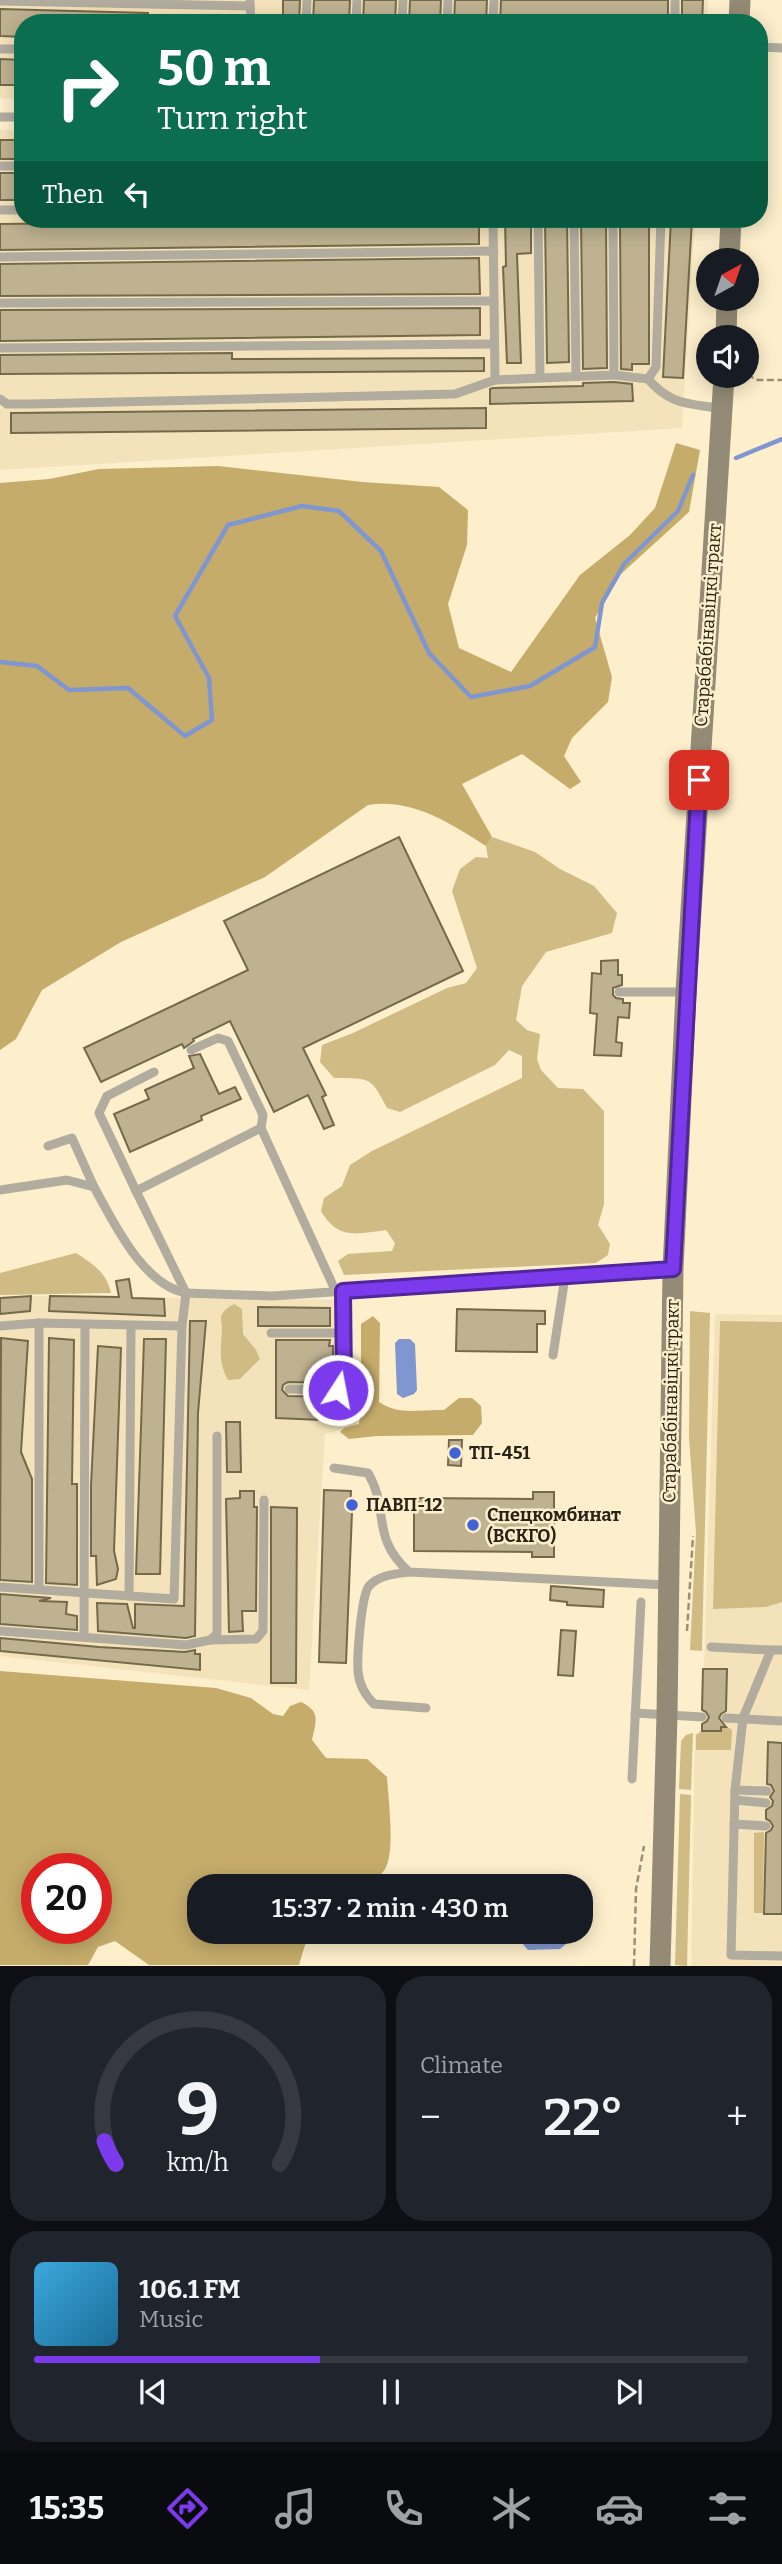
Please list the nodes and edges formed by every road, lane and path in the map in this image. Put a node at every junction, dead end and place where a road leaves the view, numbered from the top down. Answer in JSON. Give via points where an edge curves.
{"nodes":[{"id":1,"x":0,"y":1,"type":"edge"},
{"id":2,"x":250,"y":3,"type":"edge"},
{"id":3,"x":493,"y":228,"type":"edge"},
{"id":4,"x":538,"y":228,"type":"edge"},
{"id":5,"x":574,"y":228,"type":"edge"},
{"id":6,"x":613,"y":228,"type":"edge"},
{"id":7,"x":661,"y":228,"type":"edge"},
{"id":8,"x":731,"y":228,"type":"edge"},
{"id":9,"x":730,"y":248,"type":"edge"},
{"id":10,"x":494,"y":251,"type":"junction"},
{"id":11,"x":0,"y":257,"type":"edge"},
{"id":12,"x":494,"y":300,"type":"junction"},
{"id":13,"x":0,"y":303,"type":"edge"},
{"id":14,"x":494,"y":345,"type":"junction"},
{"id":15,"x":0,"y":348,"type":"edge"},
{"id":16,"x":576,"y":375,"type":"junction"},
{"id":17,"x":614,"y":375,"type":"junction"},
{"id":18,"x":540,"y":378,"type":"junction"},
{"id":19,"x":648,"y":379,"type":"junction"},
{"id":20,"x":495,"y":380,"type":"junction"},
{"id":21,"x":759,"y":380,"type":"edge"},
{"id":22,"x":782,"y":380,"type":"edge"},
{"id":23,"x":723,"y":388,"type":"edge"},
{"id":24,"x":0,"y":398,"type":"edge"},
{"id":25,"x":722,"y":409,"type":"junction"},
{"id":26,"x":619,"y":992,"type":"dead end"},
{"id":27,"x":687,"y":992,"type":"junction"},
{"id":28,"x":191,"y":1050,"type":"dead end"},
{"id":29,"x":154,"y":1072,"type":"dead end"},
{"id":30,"x":261,"y":1128,"type":"junction"},
{"id":31,"x":48,"y":1146,"type":"dead end"},
{"id":32,"x":94,"y":1187,"type":"junction"},
{"id":33,"x":0,"y":1190,"type":"edge"},
{"id":34,"x":136,"y":1191,"type":"junction"},
{"id":35,"x":673,"y":1269,"type":"junction"},
{"id":36,"x":565,"y":1277,"type":"junction"},
{"id":37,"x":340,"y":1292,"type":"junction"},
{"id":38,"x":186,"y":1293,"type":"junction"},
{"id":39,"x":39,"y":1322,"type":"junction"},
{"id":40,"x":85,"y":1325,"type":"junction"},
{"id":41,"x":0,"y":1326,"type":"edge"},
{"id":42,"x":131,"y":1326,"type":"junction"},
{"id":43,"x":182,"y":1326,"type":"junction"},
{"id":44,"x":271,"y":1333,"type":"dead end"},
{"id":45,"x":343,"y":1333,"type":"junction"},
{"id":46,"x":553,"y":1355,"type":"dead end"},
{"id":47,"x":289,"y":1389,"type":"dead end"},
{"id":48,"x":216,"y":1436,"type":"dead end"},
{"id":49,"x":334,"y":1468,"type":"dead end"},
{"id":50,"x":264,"y":1500,"type":"dead end"},
{"id":51,"x":693,"y":1536,"type":"dead end"},
{"id":52,"x":409,"y":1572,"type":"junction"},
{"id":53,"x":667,"y":1585,"type":"junction"},
{"id":54,"x":0,"y":1587,"type":"edge"},
{"id":55,"x":39,"y":1589,"type":"junction"},
{"id":56,"x":85,"y":1592,"type":"junction"},
{"id":57,"x":129,"y":1596,"type":"junction"},
{"id":58,"x":641,"y":1602,"type":"dead end"},
{"id":59,"x":0,"y":1630,"type":"edge"},
{"id":60,"x":84,"y":1637,"type":"junction"},
{"id":61,"x":687,"y":1637,"type":"dead end"},
{"id":62,"x":211,"y":1640,"type":"junction"},
{"id":63,"x":711,"y":1647,"type":"dead end"},
{"id":64,"x":771,"y":1650,"type":"junction"},
{"id":65,"x":782,"y":1650,"type":"edge"},
{"id":66,"x":426,"y":1708,"type":"dead end"},
{"id":67,"x":635,"y":1713,"type":"junction"},
{"id":68,"x":667,"y":1715,"type":"junction"},
{"id":69,"x":702,"y":1717,"type":"dead end"},
{"id":70,"x":726,"y":1718,"type":"dead end"},
{"id":71,"x":743,"y":1718,"type":"junction"},
{"id":72,"x":782,"y":1721,"type":"edge"},
{"id":73,"x":632,"y":1779,"type":"dead end"},
{"id":74,"x":735,"y":1790,"type":"junction"},
{"id":75,"x":766,"y":1791,"type":"dead end"},
{"id":76,"x":735,"y":1800,"type":"junction"},
{"id":77,"x":766,"y":1802,"type":"dead end"},
{"id":78,"x":734,"y":1824,"type":"junction"},
{"id":79,"x":766,"y":1826,"type":"dead end"},
{"id":80,"x":731,"y":1955,"type":"junction"},
{"id":81,"x":782,"y":1956,"type":"edge"},
{"id":82,"x":660,"y":1965,"type":"edge"},
{"id":83,"x":731,"y":1965,"type":"edge"}],
"edges":[{"from":1,"to":2,"type":"lane"},
{"from":3,"to":10,"type":"lane"},
{"from":4,"to":18,"type":"lane"},
{"from":5,"to":16,"type":"lane"},
{"from":6,"to":17,"type":"lane"},
{"from":7,"to":19,"type":"lane","via":[[656,367]]},
{"from":8,"to":9,"type":"street"},
{"from":10,"to":11,"type":"lane"},
{"from":10,"to":12,"type":"lane"},
{"from":12,"to":13,"type":"lane"},
{"from":12,"to":14,"type":"lane"},
{"from":14,"to":15,"type":"lane"},
{"from":14,"to":20,"type":"lane"},
{"from":16,"to":17,"type":"lane"},
{"from":16,"to":18,"type":"lane"},
{"from":17,"to":19,"type":"lane"},
{"from":18,"to":20,"type":"lane"},
{"from":19,"to":25,"type":"lane","via":[[660,394]]},
{"from":20,"to":24,"type":"lane","via":[[455,394],[19,404],[7,404]]},
{"from":21,"to":22,"type":"path"},
{"from":23,"to":25,"type":"street","name":"Старабабінавіцкі тракт"},
{"from":25,"to":27,"type":"street","name":"Старабабінавіцкі тракт"},
{"from":26,"to":27,"type":"lane"},
{"from":27,"to":35,"type":"street","name":"Старабабінавіцкі тракт"},
{"from":28,"to":30,"type":"lane","via":[[218,1038],[228,1041],[263,1115]]},
{"from":29,"to":34,"type":"lane","via":[[107,1096],[99,1113]]},
{"from":30,"to":34,"type":"lane"},
{"from":30,"to":37,"type":"lane"},
{"from":31,"to":32,"type":"lane","via":[[72,1138]]},
{"from":32,"to":33,"type":"lane","via":[[67,1180]]},
{"from":32,"to":38,"type":"lane","via":[[147,1271],[174,1291]]},
{"from":34,"to":38,"type":"lane"},
{"from":35,"to":36,"type":"lane"},
{"from":35,"to":53,"type":"street","name":"Старабабінавіцкі тракт"},
{"from":36,"to":37,"type":"lane"},
{"from":36,"to":46,"type":"lane"},
{"from":37,"to":38,"type":"lane","via":[[272,1296]]},
{"from":37,"to":45,"type":"lane"},
{"from":38,"to":43,"type":"lane"},
{"from":39,"to":40,"type":"lane"},
{"from":39,"to":41,"type":"lane"},
{"from":39,"to":55,"type":"lane"},
{"from":40,"to":42,"type":"lane"},
{"from":40,"to":56,"type":"lane"},
{"from":42,"to":43,"type":"lane"},
{"from":42,"to":57,"type":"lane"},
{"from":43,"to":57,"type":"lane","via":[[174,1599]]},
{"from":44,"to":45,"type":"lane"},
{"from":45,"to":47,"type":"lane","via":[[344,1385],[338,1390]]},
{"from":48,"to":62,"type":"lane","via":[[218,1634]]},
{"from":49,"to":52,"type":"lane","via":[[368,1473],[375,1485],[384,1536],[394,1559]]},
{"from":50,"to":62,"type":"lane","via":[[263,1631],[256,1639]]},
{"from":51,"to":61,"type":"path"},
{"from":52,"to":53,"type":"lane"},
{"from":52,"to":66,"type":"lane","via":[[383,1576],[369,1585],[363,1597],[358,1672],[364,1693],[374,1704]]},
{"from":53,"to":68,"type":"street","name":"Старабабінавіцкі тракт"},
{"from":54,"to":55,"type":"lane"},
{"from":55,"to":56,"type":"lane"},
{"from":56,"to":57,"type":"lane"},
{"from":56,"to":60,"type":"lane"},
{"from":58,"to":67,"type":"lane"},
{"from":59,"to":60,"type":"lane"},
{"from":60,"to":62,"type":"lane","via":[[186,1645]]},
{"from":63,"to":64,"type":"lane"},
{"from":64,"to":65,"type":"lane"},
{"from":64,"to":71,"type":"lane"},
{"from":67,"to":68,"type":"lane"},
{"from":67,"to":73,"type":"lane"},
{"from":68,"to":69,"type":"lane"},
{"from":68,"to":82,"type":"street","name":"Старабабінавіцкі тракт"},
{"from":70,"to":71,"type":"lane"},
{"from":71,"to":72,"type":"lane"},
{"from":71,"to":74,"type":"lane"},
{"from":74,"to":75,"type":"lane"},
{"from":74,"to":76,"type":"lane"},
{"from":76,"to":77,"type":"lane"},
{"from":76,"to":78,"type":"lane"},
{"from":78,"to":79,"type":"lane"},
{"from":78,"to":80,"type":"lane"},
{"from":80,"to":81,"type":"lane"},
{"from":80,"to":83,"type":"lane"}]}
